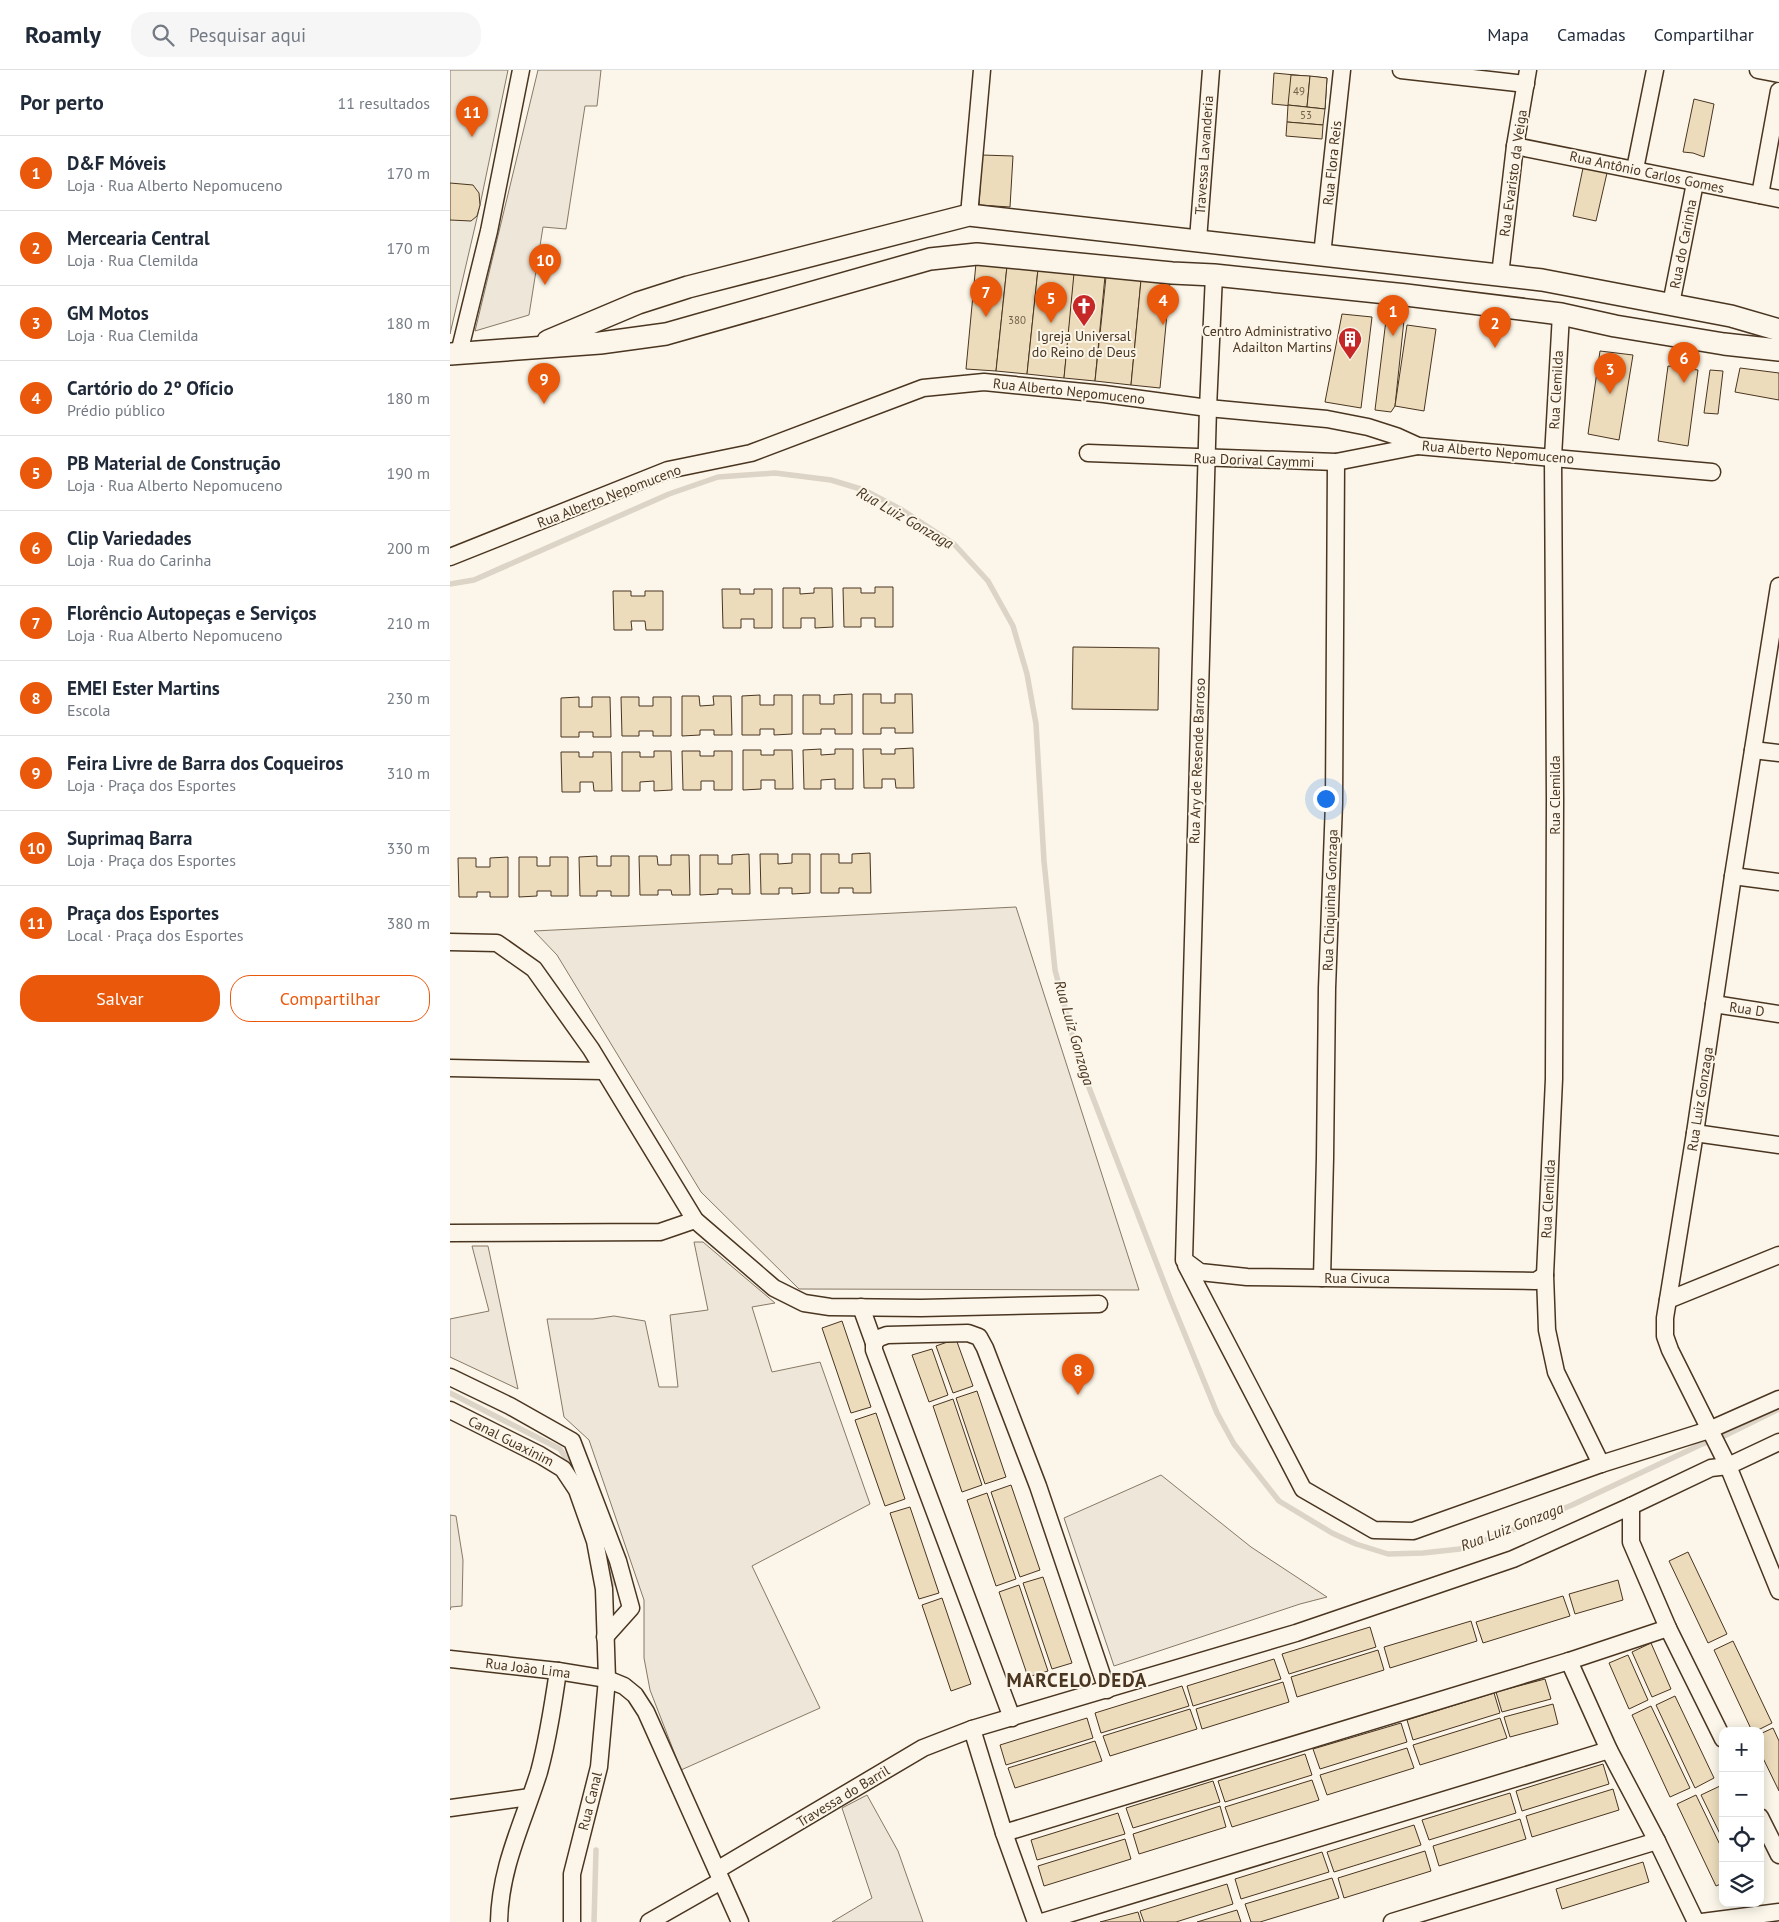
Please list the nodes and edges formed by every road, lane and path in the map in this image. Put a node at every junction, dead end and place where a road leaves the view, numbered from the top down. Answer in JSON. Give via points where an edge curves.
{"nodes":[{"id":1,"x":521,"y":70,"type":"edge"},
{"id":2,"x":982,"y":70,"type":"edge"},
{"id":3,"x":1211,"y":70,"type":"edge"},
{"id":4,"x":1342,"y":70,"type":"edge"},
{"id":5,"x":1401,"y":70,"type":"edge"},
{"id":6,"x":1655,"y":70,"type":"edge"},
{"id":7,"x":1758,"y":70,"type":"edge"},
{"id":8,"x":1779,"y":74,"type":"edge"},
{"id":9,"x":1527,"y":77,"type":"edge"},
{"id":10,"x":1779,"y":91,"type":"edge"},
{"id":11,"x":1515,"y":146,"type":"junction"},
{"id":12,"x":1635,"y":169,"type":"junction"},
{"id":13,"x":1695,"y":183,"type":"junction"},
{"id":14,"x":1760,"y":195,"type":"junction"},
{"id":15,"x":1779,"y":199,"type":"edge"},
{"id":16,"x":968,"y":215,"type":"junction"},
{"id":17,"x":1198,"y":240,"type":"junction"},
{"id":18,"x":1322,"y":255,"type":"junction"},
{"id":19,"x":1214,"y":275,"type":"junction"},
{"id":20,"x":1500,"y":275,"type":"junction"},
{"id":21,"x":1671,"y":304,"type":"junction"},
{"id":22,"x":1561,"y":314,"type":"junction"},
{"id":23,"x":606,"y":315,"type":"junction"},
{"id":24,"x":1779,"y":330,"type":"edge"},
{"id":25,"x":611,"y":342,"type":"junction"},
{"id":26,"x":534,"y":347,"type":"junction"},
{"id":27,"x":1779,"y":350,"type":"edge"},
{"id":28,"x":455,"y":353,"type":"edge"},
{"id":29,"x":1208,"y":408,"type":"junction"},
{"id":30,"x":1418,"y":446,"type":"junction"},
{"id":31,"x":1088,"y":453,"type":"dead end"},
{"id":32,"x":1553,"y":457,"type":"junction"},
{"id":33,"x":1206,"y":458,"type":"junction"},
{"id":34,"x":1336,"y":462,"type":"junction"},
{"id":35,"x":1712,"y":472,"type":"dead end"},
{"id":36,"x":450,"y":558,"type":"edge"},
{"id":37,"x":1779,"y":586,"type":"edge"},
{"id":38,"x":1777,"y":623,"type":"edge"},
{"id":39,"x":1753,"y":750,"type":"junction"},
{"id":40,"x":1779,"y":753,"type":"edge"},
{"id":41,"x":1733,"y":876,"type":"junction"},
{"id":42,"x":1779,"y":882,"type":"edge"},
{"id":43,"x":450,"y":942,"type":"edge"},
{"id":44,"x":1714,"y":1004,"type":"junction"},
{"id":45,"x":1779,"y":1014,"type":"edge"},
{"id":46,"x":450,"y":1068,"type":"edge"},
{"id":47,"x":603,"y":1071,"type":"junction"},
{"id":48,"x":1695,"y":1133,"type":"junction"},
{"id":49,"x":1779,"y":1145,"type":"edge"},
{"id":50,"x":695,"y":1220,"type":"junction"},
{"id":51,"x":450,"y":1233,"type":"edge"},
{"id":52,"x":1184,"y":1254,"type":"junction"},
{"id":53,"x":1779,"y":1255,"type":"edge"},
{"id":54,"x":1545,"y":1276,"type":"junction"},
{"id":55,"x":1322,"y":1278,"type":"junction"},
{"id":56,"x":1668,"y":1300,"type":"junction"},
{"id":57,"x":1098,"y":1304,"type":"dead end"},
{"id":58,"x":974,"y":1306,"type":"junction"},
{"id":59,"x":861,"y":1308,"type":"junction"},
{"id":60,"x":979,"y":1337,"type":"junction"},
{"id":61,"x":874,"y":1343,"type":"junction"},
{"id":62,"x":450,"y":1377,"type":"edge"},
{"id":63,"x":1779,"y":1398,"type":"edge"},
{"id":64,"x":450,"y":1410,"type":"edge"},
{"id":65,"x":1711,"y":1433,"type":"junction"},
{"id":66,"x":1779,"y":1442,"type":"edge"},
{"id":67,"x":1726,"y":1462,"type":"junction"},
{"id":68,"x":1601,"y":1464,"type":"junction"},
{"id":69,"x":1631,"y":1506,"type":"junction"},
{"id":70,"x":1778,"y":1588,"type":"edge"},
{"id":71,"x":1668,"y":1628,"type":"junction"},
{"id":72,"x":605,"y":1637,"type":"junction"},
{"id":73,"x":450,"y":1658,"type":"edge"},
{"id":74,"x":1569,"y":1661,"type":"junction"},
{"id":75,"x":558,"y":1671,"type":"junction"},
{"id":76,"x":607,"y":1679,"type":"junction"},
{"id":77,"x":1107,"y":1690,"type":"junction"},
{"id":78,"x":1012,"y":1718,"type":"junction"},
{"id":79,"x":972,"y":1729,"type":"junction"},
{"id":80,"x":1719,"y":1731,"type":"edge"},
{"id":81,"x":1609,"y":1750,"type":"junction"},
{"id":82,"x":530,"y":1796,"type":"junction"},
{"id":83,"x":450,"y":1808,"type":"edge"},
{"id":84,"x":1764,"y":1825,"type":"edge"},
{"id":85,"x":1004,"y":1833,"type":"junction"},
{"id":86,"x":1658,"y":1841,"type":"junction"},
{"id":87,"x":1779,"y":1856,"type":"edge"},
{"id":88,"x":719,"y":1876,"type":"junction"},
{"id":89,"x":1779,"y":1912,"type":"edge"},
{"id":90,"x":499,"y":1922,"type":"edge"},
{"id":91,"x":572,"y":1922,"type":"edge"},
{"id":92,"x":649,"y":1922,"type":"edge"},
{"id":93,"x":740,"y":1922,"type":"edge"},
{"id":94,"x":1036,"y":1922,"type":"edge"},
{"id":95,"x":1042,"y":1922,"type":"edge"},
{"id":96,"x":1392,"y":1922,"type":"edge"},
{"id":97,"x":1696,"y":1922,"type":"edge"},
{"id":98,"x":1702,"y":1922,"type":"edge"}],
"edges":[{"from":1,"to":28,"type":"street","via":[[489,231]]},
{"from":2,"to":16,"type":"street"},
{"from":3,"to":17,"type":"street","name":"Travessa Lavanderia"},
{"from":4,"to":18,"type":"street","name":"Rua Flora Reis"},
{"from":5,"to":9,"type":"street"},
{"from":6,"to":12,"type":"street"},
{"from":7,"to":8,"type":"street"},
{"from":9,"to":11,"type":"street","name":"Rua Evaristo da Veiga"},
{"from":10,"to":14,"type":"street"},
{"from":11,"to":12,"type":"street","name":"Rua Antônio Carlos Gomes"},
{"from":11,"to":20,"type":"street","name":"Rua Evaristo da Veiga"},
{"from":12,"to":13,"type":"street","name":"Rua Antônio Carlos Gomes"},
{"from":13,"to":14,"type":"street","name":"Rua Antônio Carlos Gomes"},
{"from":13,"to":21,"type":"street","name":"Rua do Carinha"},
{"from":14,"to":15,"type":"street","name":"Rua Antônio Carlos Gomes"},
{"from":16,"to":17,"type":"street"},
{"from":16,"to":23,"type":"street","via":[[688,287]]},
{"from":17,"to":18,"type":"street"},
{"from":18,"to":20,"type":"street"},
{"from":19,"to":22,"type":"street","via":[[1406,294]]},
{"from":19,"to":25,"type":"street","via":[[977,254],[930,259],[666,334]]},
{"from":19,"to":29,"type":"street","name":"Rua Ary de Resende Barroso"},
{"from":20,"to":21,"type":"street"},
{"from":21,"to":24,"type":"street"},
{"from":22,"to":27,"type":"street","via":[[1615,326]]},
{"from":22,"to":32,"type":"street","name":"Rua Clemilda"},
{"from":23,"to":25,"type":"street"},
{"from":23,"to":26,"type":"street"},
{"from":25,"to":26,"type":"street"},
{"from":26,"to":28,"type":"street"},
{"from":29,"to":30,"type":"street","name":"Rua Alberto Nepomuceno","via":[[1327,419],[1368,427]]},
{"from":29,"to":33,"type":"street","name":"Rua Ary de Resende Barroso"},
{"from":29,"to":36,"type":"street","name":"Rua Alberto Nepomuceno","via":[[984,382],[923,388],[751,453],[668,470]]},
{"from":30,"to":32,"type":"street","name":"Rua Alberto Nepomuceno"},
{"from":30,"to":34,"type":"street","name":"Rua Dorival Caymmi"},
{"from":31,"to":33,"type":"street","name":"Rua Dorival Caymmi"},
{"from":32,"to":35,"type":"street","name":"Rua Alberto Nepomuceno"},
{"from":32,"to":54,"type":"street","name":"Rua Clemilda","via":[[1554,1069]]},
{"from":33,"to":34,"type":"street","name":"Rua Dorival Caymmi"},
{"from":33,"to":52,"type":"street","name":"Rua Ary de Resende Barroso"},
{"from":34,"to":55,"type":"street","name":"Rua Chiquinha Gonzaga","via":[[1334,803],[1326,988]]},
{"from":37,"to":38,"type":"street","name":"Rua Luiz Gonzaga"},
{"from":38,"to":39,"type":"street","name":"Rua Luiz Gonzaga"},
{"from":39,"to":40,"type":"street"},
{"from":39,"to":41,"type":"street","name":"Rua Luiz Gonzaga"},
{"from":41,"to":42,"type":"street"},
{"from":41,"to":44,"type":"street","name":"Rua Luiz Gonzaga"},
{"from":43,"to":47,"type":"street","via":[[497,943],[534,969]]},
{"from":44,"to":45,"type":"street","name":"Rua D"},
{"from":44,"to":48,"type":"street","name":"Rua Luiz Gonzaga"},
{"from":46,"to":47,"type":"street"},
{"from":47,"to":50,"type":"street"},
{"from":48,"to":49,"type":"street"},
{"from":48,"to":56,"type":"street","name":"Rua Luiz Gonzaga"},
{"from":50,"to":51,"type":"street","via":[[660,1232]]},
{"from":50,"to":59,"type":"street","via":[[774,1288],[804,1303],[830,1308]]},
{"from":52,"to":55,"type":"street","name":"Rua Civuca","via":[[1200,1272],[1247,1277]]},
{"from":52,"to":68,"type":"street","via":[[1304,1489],[1374,1530],[1413,1531]]},
{"from":53,"to":56,"type":"street"},
{"from":54,"to":55,"type":"street","name":"Rua Civuca","via":[[1536,1281]]},
{"from":54,"to":68,"type":"street","name":"Rua Clemilda","via":[[1546,1330],[1556,1372]]},
{"from":56,"to":65,"type":"street","name":"Rua Luiz Gonzaga","via":[[1665,1336]]},
{"from":57,"to":58,"type":"street"},
{"from":58,"to":59,"type":"street"},
{"from":58,"to":60,"type":"street"},
{"from":59,"to":61,"type":"street"},
{"from":60,"to":61,"type":"street","via":[[968,1333],[886,1335]]},
{"from":60,"to":77,"type":"street","via":[[1038,1486]]},
{"from":61,"to":78,"type":"street"},
{"from":62,"to":72,"type":"street","via":[[572,1441],[618,1561],[631,1608]]},
{"from":63,"to":65,"type":"street"},
{"from":64,"to":72,"type":"street","name":"Canal Guaxinim","via":[[540,1454],[563,1469],[573,1483],[595,1541],[604,1589]]},
{"from":65,"to":67,"type":"street","name":"Rua Luiz Gonzaga"},
{"from":65,"to":68,"type":"street"},
{"from":66,"to":67,"type":"street","name":"Travessa do Barril"},
{"from":67,"to":69,"type":"street","name":"Travessa do Barril"},
{"from":67,"to":70,"type":"street","name":"Rua Luiz Gonzaga"},
{"from":69,"to":71,"type":"street","via":[[1631,1542]]},
{"from":69,"to":77,"type":"street","name":"Travessa do Barril","via":[[1513,1559],[1296,1633]]},
{"from":71,"to":74,"type":"street"},
{"from":71,"to":80,"type":"street"},
{"from":72,"to":76,"type":"street","name":"Canal Guaxinim"},
{"from":73,"to":75,"type":"street","name":"Rua João Lima"},
{"from":74,"to":81,"type":"street"},
{"from":74,"to":85,"type":"street"},
{"from":75,"to":76,"type":"street","name":"Rua João Lima"},
{"from":75,"to":82,"type":"street","via":[[547,1743]]},
{"from":76,"to":88,"type":"street","name":"Rua João Lima","via":[[624,1686],[646,1712]]},
{"from":76,"to":91,"type":"street","name":"Rua Canal","via":[[599,1767],[572,1874]]},
{"from":77,"to":78,"type":"street","name":"Travessa do Barril"},
{"from":78,"to":79,"type":"street","name":"Travessa do Barril"},
{"from":79,"to":85,"type":"street"},
{"from":79,"to":88,"type":"street","name":"Travessa do Barril","via":[[923,1748]]},
{"from":81,"to":86,"type":"street"},
{"from":81,"to":95,"type":"street"},
{"from":82,"to":83,"type":"street"},
{"from":82,"to":90,"type":"street","via":[[505,1870]]},
{"from":84,"to":87,"type":"street"},
{"from":85,"to":94,"type":"street"},
{"from":86,"to":96,"type":"street"},
{"from":86,"to":97,"type":"street"},
{"from":88,"to":92,"type":"street","name":"Travessa do Barril"},
{"from":88,"to":93,"type":"street","name":"Rua João Lima"},
{"from":89,"to":98,"type":"street"}]}
